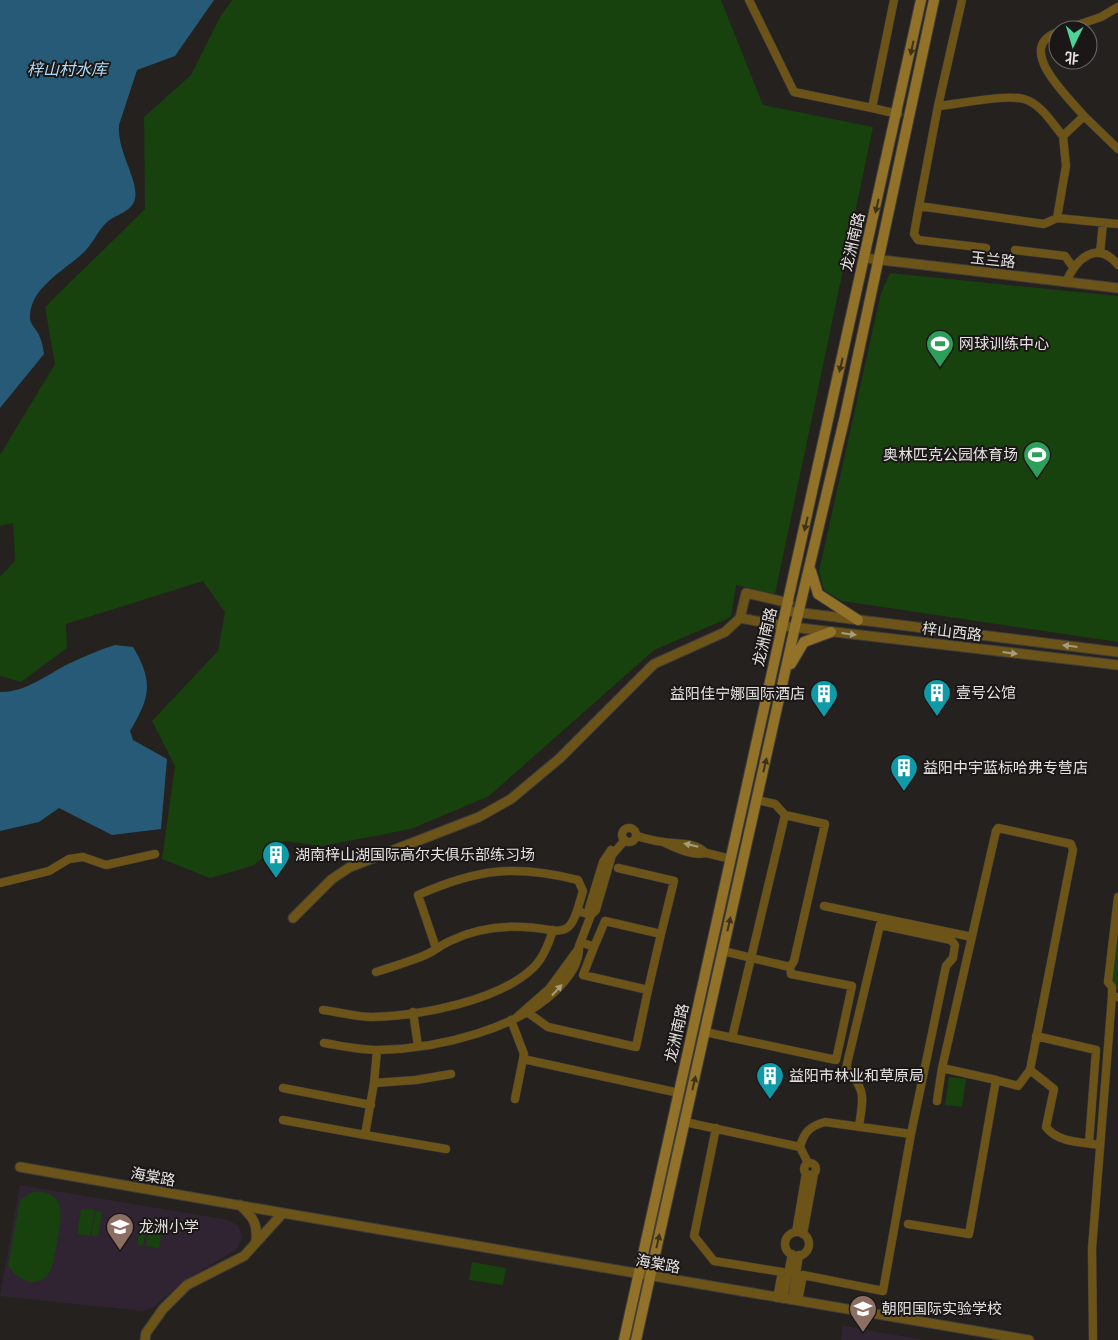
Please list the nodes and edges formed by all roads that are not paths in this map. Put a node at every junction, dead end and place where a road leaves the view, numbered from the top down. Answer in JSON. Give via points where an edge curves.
{"nodes":[{"id":1,"x":749,"y":0,"type":"edge"},
{"id":2,"x":894,"y":0,"type":"edge"},
{"id":3,"x":921,"y":0,"type":"edge"},
{"id":4,"x":934,"y":0,"type":"edge"},
{"id":5,"x":962,"y":0,"type":"edge"},
{"id":6,"x":1118,"y":7,"type":"edge"},
{"id":7,"x":1092,"y":20,"type":"edge"},
{"id":8,"x":1048,"y":38,"type":"edge"},
{"id":9,"x":938,"y":106,"type":"junction"},
{"id":10,"x":872,"y":108,"type":"junction"},
{"id":11,"x":898,"y":114,"type":"junction"},
{"id":12,"x":1084,"y":116,"type":"junction"},
{"id":13,"x":1062,"y":136,"type":"junction"},
{"id":14,"x":1118,"y":149,"type":"edge"},
{"id":15,"x":919,"y":206,"type":"junction"},
{"id":16,"x":1057,"y":218,"type":"junction"},
{"id":17,"x":1103,"y":223,"type":"junction"},
{"id":18,"x":1118,"y":224,"type":"edge"},
{"id":19,"x":986,"y":248,"type":"dead end"},
{"id":20,"x":1015,"y":250,"type":"dead end"},
{"id":21,"x":1100,"y":253,"type":"junction"},
{"id":22,"x":865,"y":258,"type":"junction"},
{"id":23,"x":879,"y":261,"type":"junction"},
{"id":24,"x":1118,"y":266,"type":"edge"},
{"id":25,"x":1073,"y":267,"type":"junction"},
{"id":26,"x":1066,"y":282,"type":"junction"},
{"id":27,"x":1118,"y":288,"type":"edge"},
{"id":28,"x":810,"y":565,"type":"junction"},
{"id":29,"x":788,"y":607,"type":"junction"},
{"id":30,"x":799,"y":613,"type":"junction"},
{"id":31,"x":740,"y":618,"type":"junction"},
{"id":32,"x":858,"y":620,"type":"junction"},
{"id":33,"x":783,"y":626,"type":"junction"},
{"id":34,"x":795,"y":627,"type":"junction"},
{"id":35,"x":830,"y":632,"type":"junction"},
{"id":36,"x":1118,"y":652,"type":"edge"},
{"id":37,"x":1118,"y":665,"type":"edge"},
{"id":38,"x":783,"y":681,"type":"junction"},
{"id":39,"x":757,"y":800,"type":"junction"},
{"id":40,"x":785,"y":815,"type":"junction"},
{"id":41,"x":155,"y":854,"type":"dead end"},
{"id":42,"x":731,"y":859,"type":"junction"},
{"id":43,"x":618,"y":868,"type":"dead end"},
{"id":44,"x":0,"y":883,"type":"edge"},
{"id":45,"x":1118,"y":897,"type":"edge"},
{"id":46,"x":824,"y":906,"type":"dead end"},
{"id":47,"x":577,"y":911,"type":"junction"},
{"id":48,"x":591,"y":915,"type":"junction"},
{"id":49,"x":293,"y":918,"type":"dead end"},
{"id":50,"x":553,"y":930,"type":"junction"},
{"id":51,"x":661,"y":934,"type":"junction"},
{"id":52,"x":972,"y":937,"type":"junction"},
{"id":53,"x":580,"y":945,"type":"junction"},
{"id":54,"x":594,"y":947,"type":"junction"},
{"id":55,"x":436,"y":948,"type":"junction"},
{"id":56,"x":723,"y":951,"type":"junction"},
{"id":57,"x":751,"y":958,"type":"junction"},
{"id":58,"x":790,"y":967,"type":"junction"},
{"id":59,"x":376,"y":972,"type":"dead end"},
{"id":60,"x":648,"y":990,"type":"junction"},
{"id":61,"x":1115,"y":997,"type":"edge"},
{"id":62,"x":323,"y":1010,"type":"dead end"},
{"id":63,"x":413,"y":1012,"type":"junction"},
{"id":64,"x":527,"y":1012,"type":"junction"},
{"id":65,"x":514,"y":1018,"type":"junction"},
{"id":66,"x":705,"y":1032,"type":"junction"},
{"id":67,"x":1036,"y":1036,"type":"junction"},
{"id":68,"x":732,"y":1038,"type":"junction"},
{"id":69,"x":324,"y":1043,"type":"dead end"},
{"id":70,"x":418,"y":1046,"type":"junction"},
{"id":71,"x":377,"y":1050,"type":"junction"},
{"id":72,"x":522,"y":1059,"type":"junction"},
{"id":73,"x":942,"y":1068,"type":"junction"},
{"id":74,"x":1030,"y":1070,"type":"junction"},
{"id":75,"x":451,"y":1074,"type":"dead end"},
{"id":76,"x":996,"y":1080,"type":"junction"},
{"id":77,"x":374,"y":1083,"type":"junction"},
{"id":78,"x":283,"y":1088,"type":"dead end"},
{"id":79,"x":679,"y":1093,"type":"junction"},
{"id":80,"x":515,"y":1099,"type":"dead end"},
{"id":81,"x":936,"y":1101,"type":"dead end"},
{"id":82,"x":370,"y":1105,"type":"junction"},
{"id":83,"x":283,"y":1120,"type":"dead end"},
{"id":84,"x":685,"y":1122,"type":"junction"},
{"id":85,"x":859,"y":1127,"type":"junction"},
{"id":86,"x":716,"y":1128,"type":"junction"},
{"id":87,"x":911,"y":1134,"type":"junction"},
{"id":88,"x":365,"y":1135,"type":"junction"},
{"id":89,"x":1089,"y":1143,"type":"junction"},
{"id":90,"x":1100,"y":1145,"type":"junction"},
{"id":91,"x":800,"y":1147,"type":"junction"},
{"id":92,"x":446,"y":1148,"type":"dead end"},
{"id":93,"x":20,"y":1167,"type":"dead end"},
{"id":94,"x":240,"y":1206,"type":"junction"},
{"id":95,"x":283,"y":1212,"type":"junction"},
{"id":96,"x":908,"y":1224,"type":"dead end"},
{"id":97,"x":800,"y":1233,"type":"junction"},
{"id":98,"x":256,"y":1241,"type":"junction"},
{"id":99,"x":796,"y":1255,"type":"junction"},
{"id":100,"x":638,"y":1274,"type":"junction"},
{"id":101,"x":792,"y":1274,"type":"junction"},
{"id":102,"x":651,"y":1277,"type":"junction"},
{"id":103,"x":788,"y":1300,"type":"junction"},
{"id":104,"x":145,"y":1340,"type":"edge"},
{"id":105,"x":624,"y":1340,"type":"edge"},
{"id":106,"x":636,"y":1340,"type":"edge"},
{"id":107,"x":1029,"y":1340,"type":"edge"},
{"id":108,"x":1093,"y":1340,"type":"edge"}],
"edges":[{"from":1,"to":10,"type":"street","via":[[794,92]]},
{"from":2,"to":10,"type":"street"},
{"from":3,"to":11,"type":"main road","name":"龙洲南路","one_way":true},
{"from":4,"to":23,"type":"main road","name":"龙洲南路"},
{"from":5,"to":9,"type":"street"},
{"from":6,"to":7,"type":"street"},
{"from":8,"to":12,"type":"street","via":[[1040,52],[1042,64]]},
{"from":9,"to":13,"type":"street","via":[[1024,99],[1048,117]]},
{"from":9,"to":15,"type":"street"},
{"from":10,"to":11,"type":"street"},
{"from":11,"to":22,"type":"main road","name":"龙洲南路","one_way":true},
{"from":12,"to":13,"type":"street"},
{"from":12,"to":14,"type":"street"},
{"from":13,"to":16,"type":"street","via":[[1066,166]]},
{"from":15,"to":16,"type":"street","via":[[1044,224]]},
{"from":15,"to":19,"type":"street","via":[[914,234],[918,240]]},
{"from":16,"to":17,"type":"street"},
{"from":17,"to":18,"type":"street"},
{"from":17,"to":21,"type":"street"},
{"from":20,"to":25,"type":"street","via":[[1065,256]]},
{"from":21,"to":24,"type":"street","via":[[1109,256]]},
{"from":21,"to":25,"type":"street","via":[[1090,254]]},
{"from":22,"to":23,"type":"street","name":"玉兰路"},
{"from":22,"to":29,"type":"main road","name":"龙洲南路","one_way":true},
{"from":23,"to":26,"type":"street","name":"玉兰路"},
{"from":23,"to":28,"type":"main road","name":"龙洲南路"},
{"from":25,"to":26,"type":"street"},
{"from":26,"to":27,"type":"street","name":"玉兰路"},
{"from":28,"to":30,"type":"main road","name":"龙洲南路"},
{"from":28,"to":32,"type":"main road","via":[[818,594]]},
{"from":29,"to":30,"type":"street","name":"梓山西路"},
{"from":29,"to":31,"type":"street","name":"梓山西路","via":[[746,593]]},
{"from":29,"to":33,"type":"main road","name":"龙洲南路"},
{"from":30,"to":32,"type":"street","name":"梓山西路"},
{"from":30,"to":34,"type":"main road","name":"龙洲南路"},
{"from":31,"to":33,"type":"street","name":"梓山西路"},
{"from":31,"to":49,"type":"street","via":[[725,632],[654,664],[560,758],[510,799],[464,823],[350,867],[332,879]]},
{"from":36,"to":32,"type":"street","name":"梓山西路","one_way":true},
{"from":33,"to":34,"type":"street","name":"梓山西路"},
{"from":33,"to":42,"type":"main road","name":"龙洲南路"},
{"from":34,"to":35,"type":"street","name":"梓山西路"},
{"from":34,"to":38,"type":"main road","name":"龙洲南路"},
{"from":35,"to":37,"type":"street","name":"梓山西路","one_way":true},
{"from":35,"to":38,"type":"main road","via":[[804,642]]},
{"from":39,"to":38,"type":"main road","name":"龙洲南路","one_way":true},
{"from":39,"to":40,"type":"street","via":[[775,804]]},
{"from":56,"to":39,"type":"main road","name":"龙洲南路","one_way":true},
{"from":40,"to":57,"type":"street"},
{"from":40,"to":58,"type":"street","via":[[825,824]]},
{"from":41,"to":44,"type":"street","via":[[106,865],[83,857],[69,859],[49,871]]},
{"from":42,"to":48,"type":"street","via":[[684,852],[666,843],[636,836],[630,828],[625,829],[624,838],[602,862],[589,908]]},
{"from":42,"to":79,"type":"main road","name":"龙洲南路"},
{"from":43,"to":51,"type":"street","via":[[674,880]]},
{"from":45,"to":61,"type":"street","via":[[1108,982]]},
{"from":46,"to":52,"type":"street"},
{"from":47,"to":48,"type":"street"},
{"from":47,"to":50,"type":"street","via":[[573,924],[566,930]]},
{"from":47,"to":55,"type":"street","via":[[583,891],[578,880],[514,870],[482,872],[418,895]]},
{"from":48,"to":53,"type":"street"},
{"from":50,"to":55,"type":"street","via":[[507,926],[451,940]]},
{"from":50,"to":63,"type":"street","via":[[535,967],[515,981],[487,994]]},
{"from":51,"to":54,"type":"street","via":[[605,921]]},
{"from":51,"to":60,"type":"street"},
{"from":52,"to":67,"type":"street","via":[[998,828],[1072,844]]},
{"from":52,"to":73,"type":"street"},
{"from":53,"to":54,"type":"street"},
{"from":64,"to":53,"type":"street","one_way":true,"via":[[539,1007],[568,977],[579,959]]},
{"from":53,"to":65,"type":"street","via":[[549,989]]},
{"from":54,"to":60,"type":"street","via":[[583,975]]},
{"from":55,"to":59,"type":"street"},
{"from":56,"to":57,"type":"street"},
{"from":56,"to":66,"type":"main road","name":"龙洲南路"},
{"from":57,"to":58,"type":"street"},
{"from":57,"to":68,"type":"street"},
{"from":58,"to":68,"type":"street","via":[[791,974],[852,986],[836,1060]]},
{"from":60,"to":64,"type":"street","via":[[636,1047],[548,1027]]},
{"from":61,"to":90,"type":"street"},
{"from":62,"to":63,"type":"street","via":[[371,1017]]},
{"from":63,"to":70,"type":"street"},
{"from":64,"to":65,"type":"street"},
{"from":65,"to":70,"type":"street","via":[[472,1035]]},
{"from":65,"to":72,"type":"street","via":[[524,1054]]},
{"from":66,"to":68,"type":"street"},
{"from":84,"to":66,"type":"main road","name":"龙洲南路","one_way":true},
{"from":67,"to":74,"type":"street"},
{"from":67,"to":89,"type":"street","via":[[1096,1050]]},
{"from":69,"to":71,"type":"street"},
{"from":70,"to":71,"type":"street"},
{"from":71,"to":77,"type":"street"},
{"from":72,"to":79,"type":"street"},
{"from":72,"to":80,"type":"street"},
{"from":73,"to":76,"type":"street"},
{"from":73,"to":81,"type":"street"},
{"from":74,"to":76,"type":"street","via":[[1018,1086]]},
{"from":74,"to":89,"type":"street","via":[[1054,1088],[1046,1127],[1059,1138]]},
{"from":75,"to":77,"type":"street"},
{"from":76,"to":96,"type":"street","via":[[969,1234]]},
{"from":77,"to":82,"type":"street"},
{"from":78,"to":82,"type":"street"},
{"from":79,"to":100,"type":"main road","name":"龙洲南路"},
{"from":82,"to":88,"type":"street"},
{"from":83,"to":88,"type":"street"},
{"from":84,"to":86,"type":"street"},
{"from":102,"to":84,"type":"main road","name":"龙洲南路","one_way":true},
{"from":85,"to":87,"type":"street"},
{"from":85,"to":87,"type":"street","via":[[863,1093],[860,1084],[846,1068],[880,924],[951,940],[956,945],[953,958],[946,966]]},
{"from":85,"to":91,"type":"street","via":[[825,1122],[814,1125],[806,1131]]},
{"from":86,"to":91,"type":"street"},
{"from":86,"to":101,"type":"street","via":[[694,1236],[714,1261]]},
{"from":87,"to":101,"type":"street","via":[[883,1291]]},
{"from":88,"to":92,"type":"street"},
{"from":89,"to":90,"type":"street"},
{"from":90,"to":108,"type":"street","via":[[1092,1249]]},
{"from":91,"to":97,"type":"street","via":[[808,1163],[815,1165],[816,1170],[810,1173]]},
{"from":93,"to":94,"type":"street","name":"海棠路"},
{"from":94,"to":95,"type":"street","name":"海棠路"},
{"from":94,"to":98,"type":"street","via":[[252,1216],[257,1228]]},
{"from":95,"to":98,"type":"street"},
{"from":95,"to":100,"type":"street","name":"海棠路"},
{"from":97,"to":99,"type":"street","via":[[808,1240],[808,1248]]},
{"from":97,"to":99,"type":"street","via":[[789,1235],[785,1242],[786,1249]]},
{"from":98,"to":104,"type":"street","via":[[244,1256],[187,1285],[163,1309],[146,1333]]},
{"from":99,"to":101,"type":"street"},
{"from":100,"to":102,"type":"street","name":"海棠路"},
{"from":100,"to":105,"type":"main road","name":"龙洲南路"},
{"from":101,"to":103,"type":"street"},
{"from":101,"to":103,"type":"street"},
{"from":102,"to":103,"type":"street","name":"海棠路"},
{"from":102,"to":106,"type":"main road","name":"龙洲南路"},
{"from":103,"to":107,"type":"street","name":"海棠路"}]}
